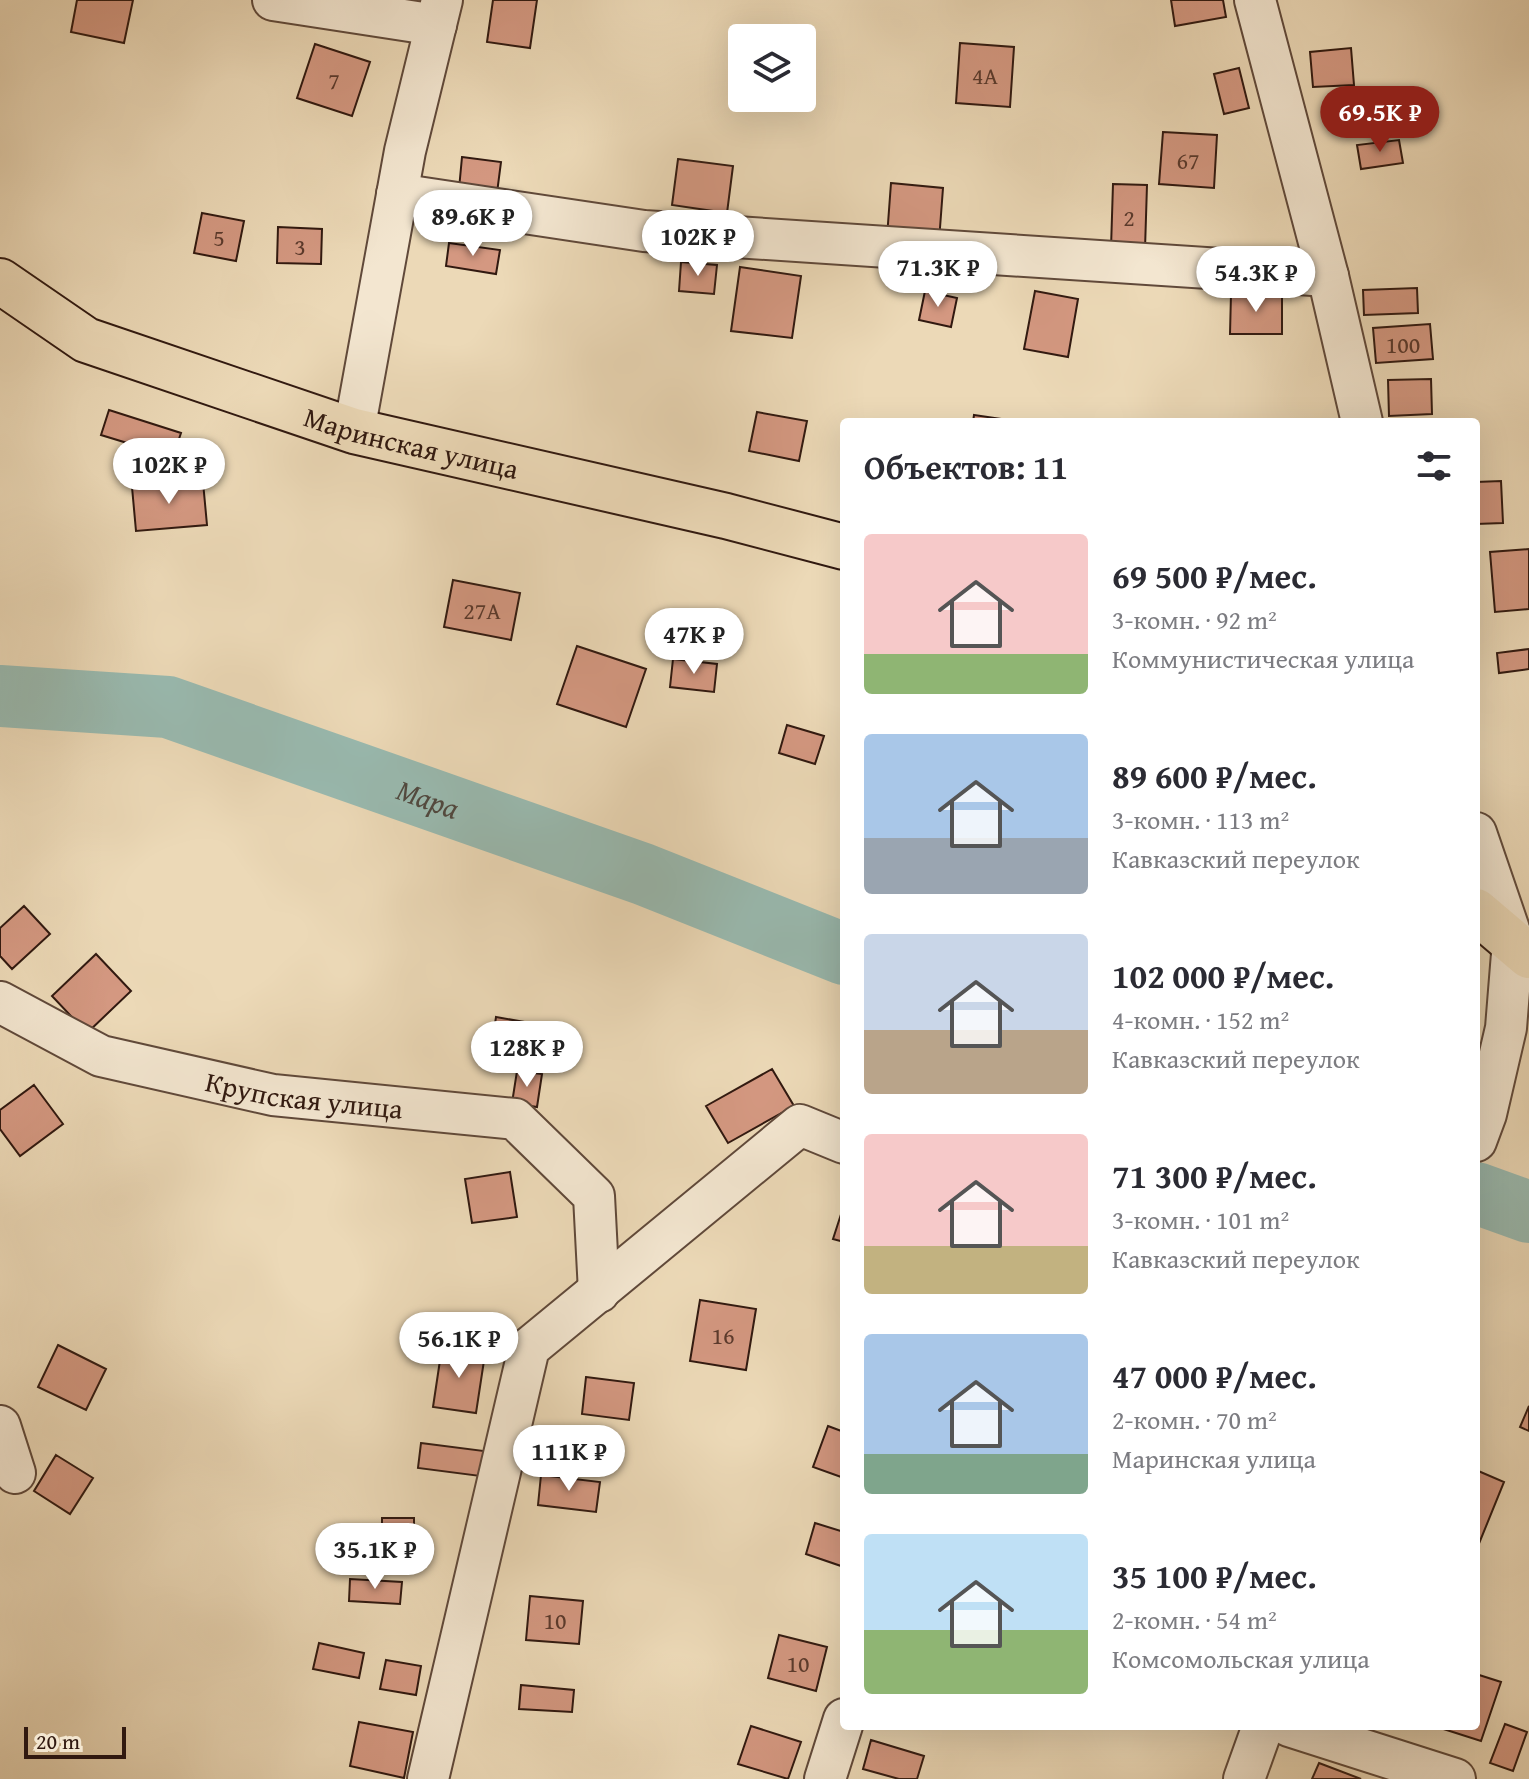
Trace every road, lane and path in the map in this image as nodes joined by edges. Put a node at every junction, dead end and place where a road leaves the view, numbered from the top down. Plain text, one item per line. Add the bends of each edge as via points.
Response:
1 (273, 0) edge
2 (1255, 0) edge
3 (439, 12) edge
4 (397, 194) junction
5 (1328, 276) junction
6 (0, 281) edge
7 (1361, 418) edge
8 (354, 431) junction
9 (840, 546) edge
10 (1480, 843) edge
11 (1480, 914) edge
12 (1521, 948) edge
13 (0, 1002) edge
14 (1481, 1128) edge
15 (840, 1141) edge
16 (599, 1292) junction
17 (0, 1426) edge
18 (15, 1473) dead end
19 (841, 1730) edge
20 (1262, 1730) edge
21 (1302, 1730) edge
22 (428, 1779) edge
23 (825, 1779) edge
24 (1244, 1779) edge
25 (1455, 1779) edge

1 - 3 street
2 - 5 street
3 - 4 street
4 - 5 street via 644,231
4 - 8 street
5 - 7 street
6 - 8 main road, Маринская улица via 86,340
8 - 9 main road, Маринская улица
10 - 12 street
11 - 12 main road
12 - 14 street
13 - 16 street, Крупская улица via 101,1056 273,1095 515,1119 594,1196
15 - 16 street via 800,1125
16 - 22 street via 529,1348
17 - 18 street
19 - 23 street
20 - 24 street
21 - 25 street

